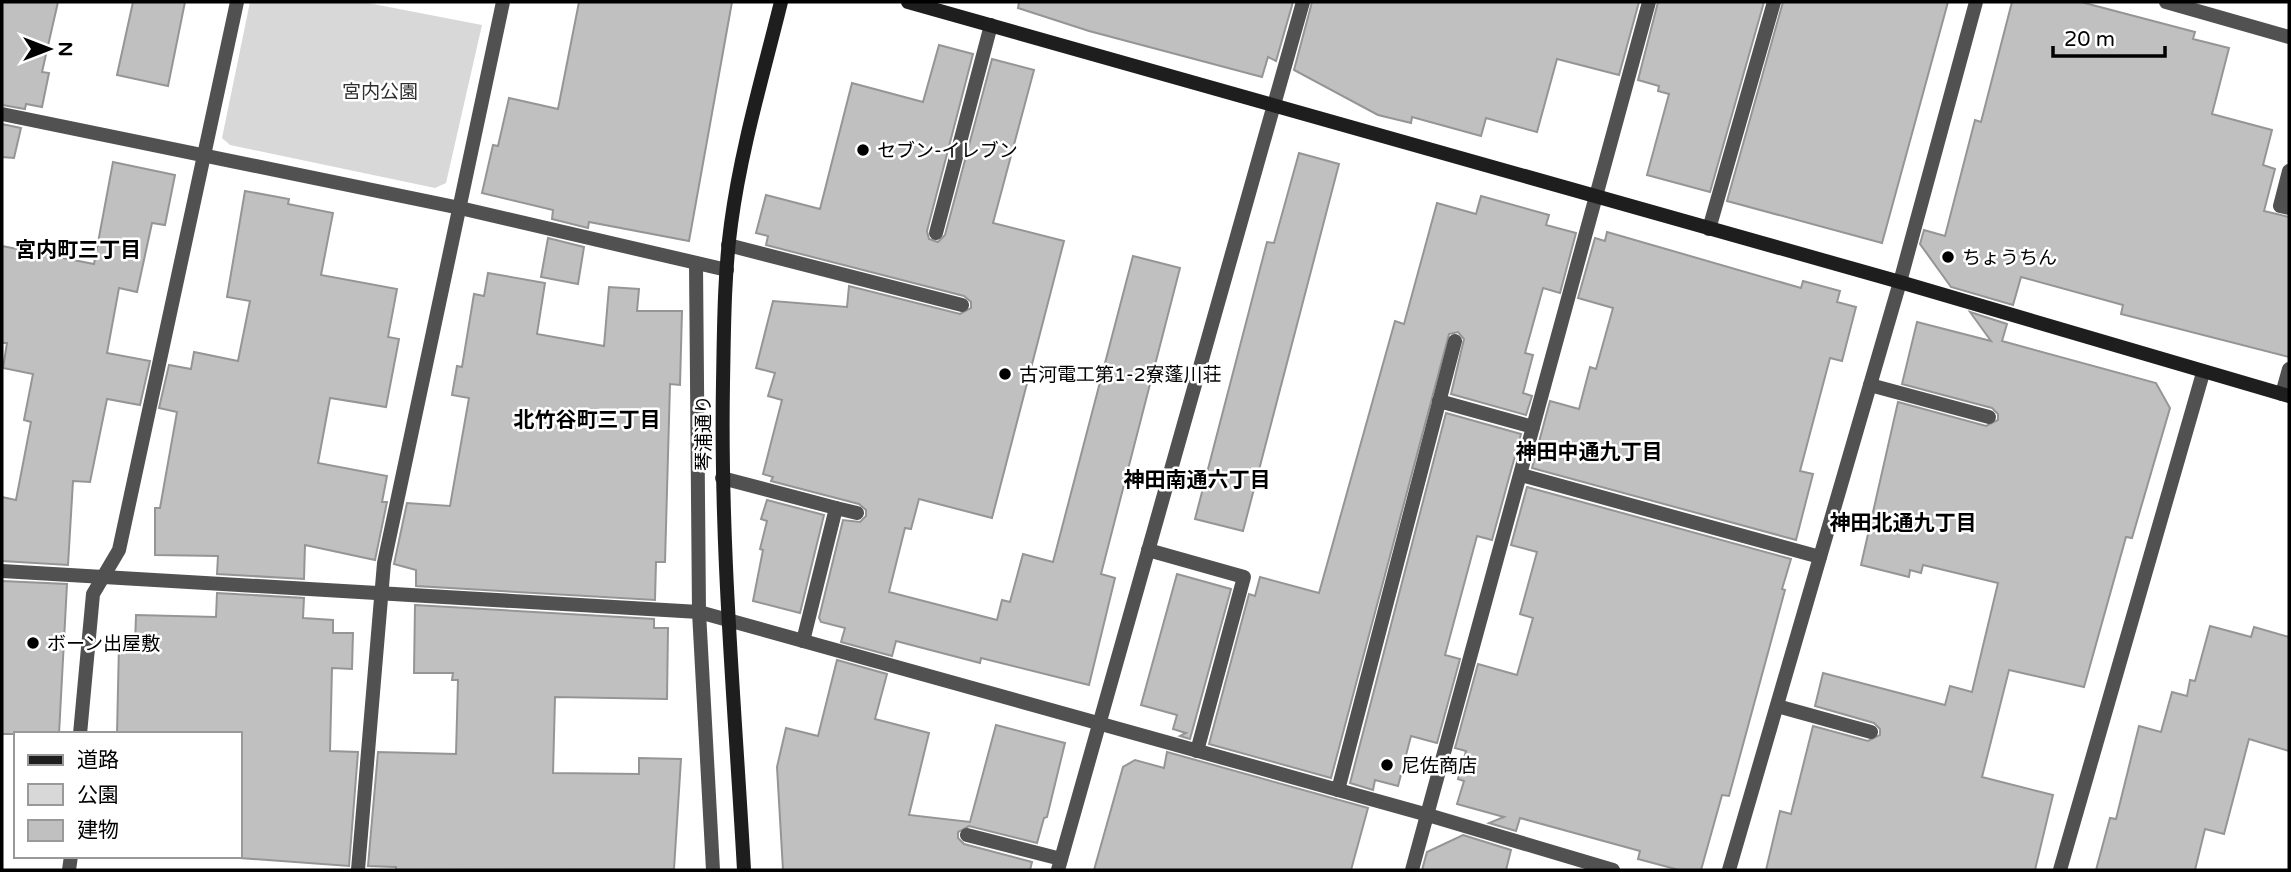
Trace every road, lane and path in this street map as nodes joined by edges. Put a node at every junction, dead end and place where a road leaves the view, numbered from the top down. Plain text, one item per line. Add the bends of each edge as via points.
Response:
1 (237, 2) edge
2 (503, 2) edge
3 (781, 2) edge
4 (908, 2) edge
5 (1303, 2) edge
6 (1649, 2) edge
7 (1774, 2) edge
8 (1976, 2) edge
9 (2166, 2) edge
10 (991, 25) junction
11 (2289, 37) edge
12 (1272, 106) junction
13 (2, 114) edge
14 (203, 155) junction
15 (2289, 171) edge
16 (1595, 197) junction
17 (460, 208) junction
18 (2289, 208) edge
19 (1709, 229) junction
20 (936, 233) dead end
21 (728, 245) junction
22 (696, 264) junction
23 (727, 271) junction
24 (1900, 282) junction
25 (962, 305) dead end
26 (1455, 341) dead end
27 (2289, 369) edge
28 (2203, 373) junction
29 (1870, 385) junction
30 (2286, 395) edge
31 (1439, 401) junction
32 (1989, 417) dead end
33 (1533, 427) junction
34 (1521, 475) junction
35 (722, 478) junction
36 (836, 508) junction
37 (857, 513) dead end
38 (1148, 550) junction
39 (1820, 557) junction
40 (2, 570) edge
41 (103, 578) junction
42 (379, 592) junction
43 (699, 612) junction
44 (727, 620) junction
45 (803, 641) junction
46 (1777, 706) junction
47 (1100, 724) junction
48 (80, 732) edge
49 (1871, 732) dead end
50 (1197, 751) junction
51 (1338, 790) junction
52 (1428, 815) junction
53 (967, 835) dead end
54 (1060, 865) edge
55 (358, 870) edge
56 (713, 870) edge
57 (744, 870) edge
58 (1412, 870) edge
59 (1613, 870) edge
60 (1729, 870) edge
61 (2060, 870) edge

1 - 14 street
2 - 17 street
3 - 21 street, 琴浦通り
4 - 10 street
5 - 12 street
6 - 16 street
7 - 19 street
8 - 24 street
9 - 11 street
10 - 12 street
10 - 20 street
12 - 16 street
12 - 38 street
13 - 14 street
14 - 17 street
14 - 41 street via 119,550
15 - 18 street via 2280,206
16 - 19 street
16 - 33 street
17 - 22 street
17 - 42 street
19 - 24 street
21 - 23 street, 琴浦通り
21 - 25 street
22 - 23 street
22 - 43 street
23 - 35 street, 琴浦通り
24 - 28 street
24 - 29 street
26 - 31 street
27 - 30 street
28 - 30 street
28 - 61 street
29 - 32 street
29 - 39 street
31 - 33 street
31 - 51 street
33 - 34 street
34 - 39 street
34 - 52 street
35 - 36 street
35 - 44 street, 琴浦通り
36 - 37 street
36 - 45 street
38 - 47 street
38 - 50 street via 1244,577
39 - 46 street
40 - 41 street
41 - 42 street
41 - 48 street via 93,594
42 - 43 street
42 - 55 street
43 - 44 street
43 - 56 street
44 - 45 street
44 - 57 street, 琴浦通り
45 - 47 street
46 - 49 street
46 - 60 street
47 - 50 street
47 - 54 street
50 - 51 street
51 - 52 street
52 - 58 street
52 - 59 street
53 - 54 street

